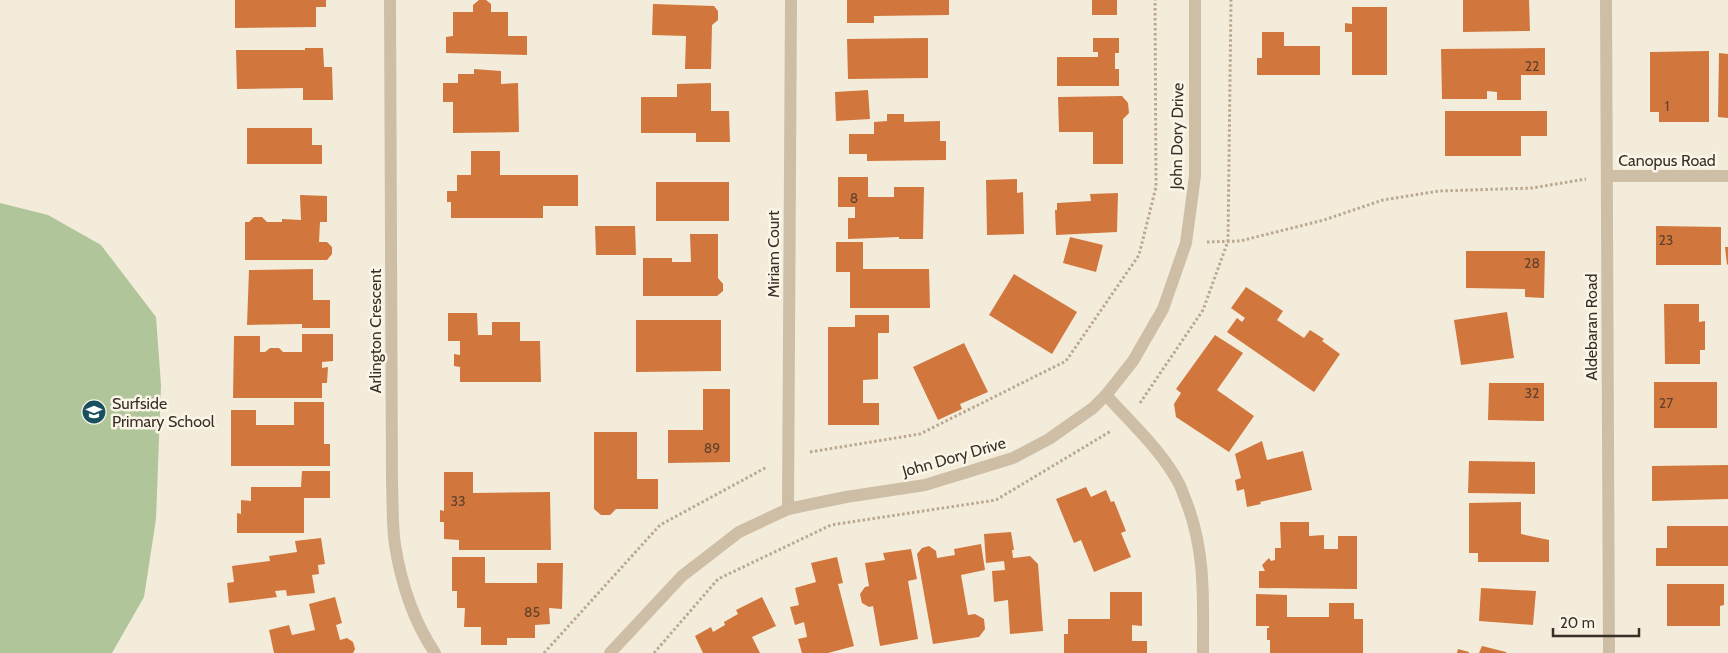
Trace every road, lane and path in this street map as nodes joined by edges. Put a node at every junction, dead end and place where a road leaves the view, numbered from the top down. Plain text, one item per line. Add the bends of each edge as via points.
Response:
1 (390, 0) edge
2 (791, 0) edge
3 (1155, 0) edge
4 (1195, 0) edge
5 (1231, 0) edge
6 (1606, 0) edge
7 (1606, 176) junction
8 (1728, 176) edge
9 (1228, 241) junction
10 (1186, 243) junction
11 (1106, 395) junction
12 (1128, 420) junction
13 (788, 456) junction
14 (788, 509) junction
15 (435, 653) edge
16 (544, 653) edge
17 (610, 653) edge
18 (654, 653) edge
19 (1203, 653) edge
20 (1608, 653) edge

1 - 15 street, Arlington Crescent via 395,545 407,593 427,642
2 - 13 street, Miriam Court
3 - 13 path via 1156,186 1139,255 1066,361 920,434
4 - 10 street, John Dory Drive via 1196,176
5 - 9 path
6 - 7 street, Aldebaran Road
7 - 8 street, Canopus Road
7 - 9 path via 1532,188 1439,191 1383,200 1324,220
7 - 20 street, Aldebaran Road
9 - 10 path
9 - 12 path via 1203,310
10 - 11 street, John Dory Drive via 1163,309 1133,361
11 - 12 street
11 - 14 street, John Dory Drive via 1049,439 1013,458 924,485
12 - 18 path via 996,500 832,525 718,579
12 - 19 street via 1178,481 1191,513 1200,547
13 - 14 street, Miriam Court
13 - 16 path via 660,525
14 - 17 street, John Dory Drive via 739,532 682,576

